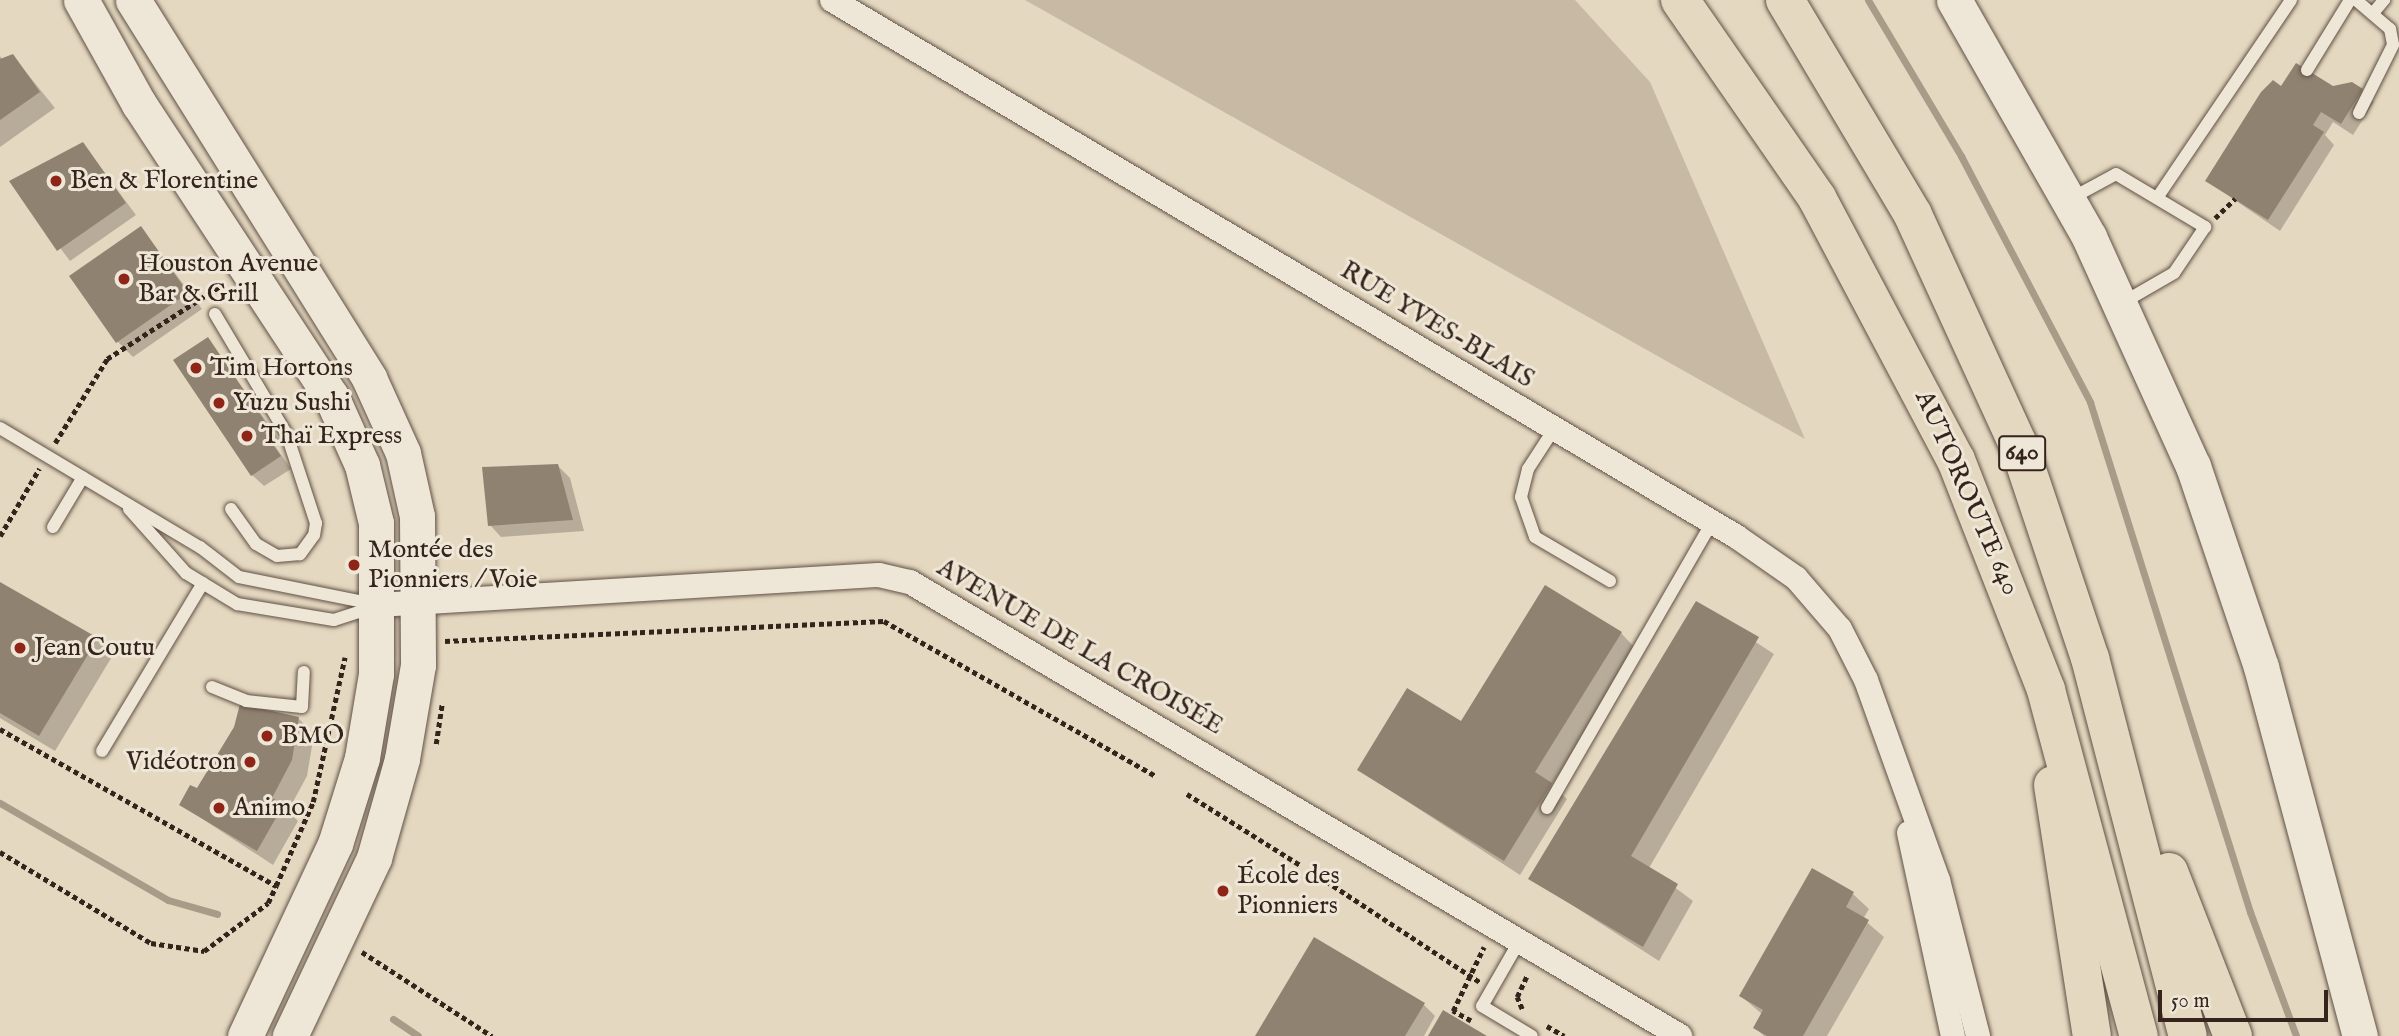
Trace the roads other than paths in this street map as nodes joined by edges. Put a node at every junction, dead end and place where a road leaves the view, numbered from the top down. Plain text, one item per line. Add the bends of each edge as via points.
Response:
1 (81, 0) edge
2 (133, 0) edge
3 (832, 0) edge
4 (1680, 0) edge
5 (1785, 0) edge
6 (1954, 0) edge
7 (2291, 0) edge
8 (2350, 0) edge
9 (2356, 0) edge
10 (2384, 0) edge
11 (2374, 12) junction
12 (2307, 69) dead end
13 (2358, 113) dead end
14 (2157, 198) junction
15 (2070, 199) junction
16 (2121, 304) junction
17 (215, 314) dead end
18 (0, 428) edge
19 (1554, 429) junction
20 (83, 477) junction
21 (122, 500) junction
22 (231, 509) dead end
23 (1712, 522) junction
24 (53, 527) dead end
25 (1610, 581) dead end
26 (203, 583) junction
27 (422, 602) junction
28 (377, 605) junction
29 (2025, 628) junction
30 (304, 672) dead end
31 (212, 687) dead end
32 (2102, 702) junction
33 (102, 751) dead end
34 (1904, 797) junction
35 (1547, 808) dead end
36 (1520, 940) junction
37 (245, 1036) edge
38 (290, 1036) edge
39 (1532, 1036) edge
40 (1680, 1036) edge
41 (1954, 1036) edge
42 (1978, 1036) edge
43 (2092, 1036) edge
44 (2139, 1036) edge
45 (2188, 1036) edge
46 (2233, 1036) edge
47 (2360, 1036) edge

1 - 28 street via 139,104 331,396 362,465 376,523
2 - 27 street via 369,379 403,453 417,516
3 - 19 street, RUE YVES-BLAIS
4 - 29 highway, AUTOROUTE 640 / 640 via 1777,134 1863,279 1942,430
5 - 32 highway, 640 via 1888,168 1982,357 2053,538
6 - 15 street
7 - 14 lane
8 - 12 lane
9 - 11 lane
10 - 11 lane
11 - 13 lane via 2390,29 2393,45
14 - 15 lane via 2116,174
14 - 16 lane via 2205,228 2174,273
15 - 16 street
16 - 47 street via 2228,561
17 - 22 lane via 287,435 316,523 314,535 300,554 277,556 256,544
18 - 20 lane
19 - 23 street, RUE YVES-BLAIS
19 - 25 lane via 1528,469 1521,497 1535,537
20 - 21 lane
20 - 24 lane
21 - 26 lane via 186,573
21 - 28 lane via 239,577
23 - 34 street, RUE YVES-BLAIS via 1796,578 1840,629 1873,696
23 - 35 lane
26 - 28 lane via 237,604 279,616 334,620
26 - 33 lane
27 - 28 street, AVENUE DE LA CROISÉE
27 - 36 street, AVENUE DE LA CROISÉE via 878,575 934,595 1192,752 1222,762
27 - 38 street via 417,679 374,858
28 - 37 street via 376,674 364,746 335,845
29 - 43 highway
29 - 44 highway, AUTOROUTE 640 / 640 via 2070,766
30 - 31 lane via 302,707 246,701
32 - 45 highway, 640
32 - 46 highway
34 - 41 street, RUE YVES-BLAIS via 1921,910
34 - 42 street, RUE YVES-BLAIS via 1938,880
36 - 39 lane via 1482,1006
36 - 40 street, AVENUE DE LA CROISÉE

